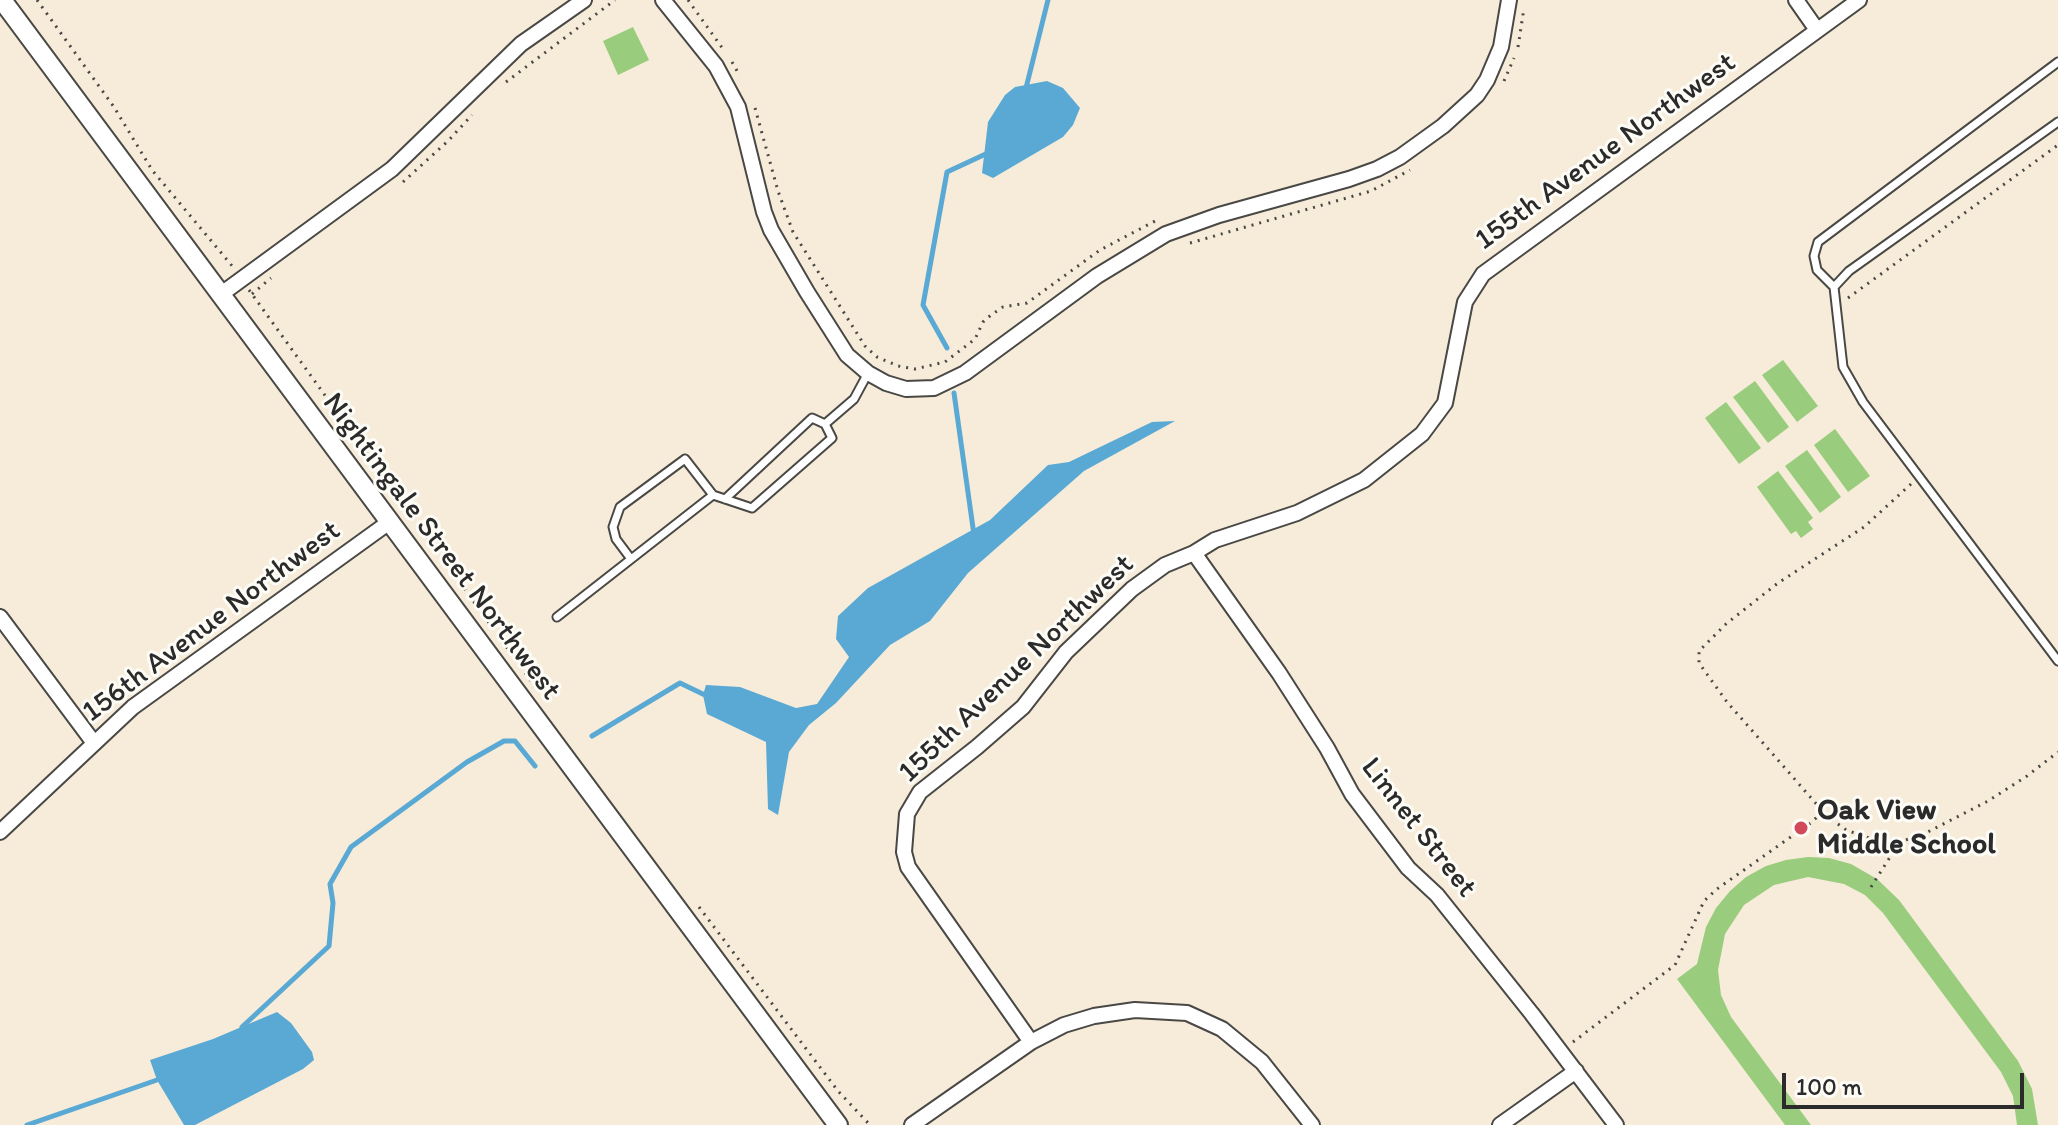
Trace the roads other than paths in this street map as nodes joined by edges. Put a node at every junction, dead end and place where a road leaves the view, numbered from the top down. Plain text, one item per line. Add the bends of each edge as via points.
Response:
1 (584, 0) edge
2 (1509, 0) edge
3 (1796, 0) edge
4 (1859, 0) edge
5 (4, 3) edge
6 (670, 3) edge
7 (1817, 30) junction
8 (2058, 62) edge
9 (2058, 122) edge
10 (1834, 287) junction
11 (220, 295) junction
12 (868, 373) junction
13 (825, 424) junction
14 (713, 495) junction
15 (725, 499) junction
16 (388, 523) junction
17 (1194, 553) junction
18 (631, 559) junction
19 (0, 617) edge
20 (557, 617) dead end
21 (2058, 661) edge
22 (94, 743) junction
23 (0, 832) edge
24 (1031, 1042) junction
25 (1576, 1071) junction
26 (838, 1125) edge
27 (912, 1125) edge
28 (1312, 1125) edge
29 (1500, 1125) edge
30 (1616, 1125) edge

1 - 11 street via 521,44 392,169
2 - 12 street via 1501,47 1477,95 1400,157 1349,179 1166,234 1097,276 965,373 934,388 906,389
3 - 7 street
4 - 7 street, 155th Avenue Northwest
5 - 11 street, Nightingale Street Northwest
6 - 12 street via 716,66 738,107 771,230 847,355
7 - 17 street, 155th Avenue Northwest via 1483,274 1465,302 1445,403 1422,434 1364,480
8 - 10 lane via 1818,242 1817,270
9 - 10 lane
10 - 21 lane via 1843,367 1863,402
11 - 16 street, Nightingale Street Northwest
12 - 13 lane via 854,399
13 - 15 lane via 812,418
13 - 15 lane via 832,438 752,508
14 - 15 lane
14 - 18 lane
14 - 18 lane via 685,459 620,507 613,527
16 - 22 street, 156th Avenue Northwest via 133,707
16 - 26 street, Nightingale Street Northwest
17 - 24 street, 155th Avenue Northwest via 1165,565 1096,621 1023,707 920,792 907,814 908,867
17 - 25 street, Linnet Street via 1279,673 1352,794
18 - 20 lane
19 - 22 street
22 - 23 street, 156th Avenue Northwest
24 - 27 street
24 - 28 street via 1094,1016 1135,1010 1187,1013 1222,1029 1262,1062
25 - 29 street
25 - 30 street, Linnet Street

